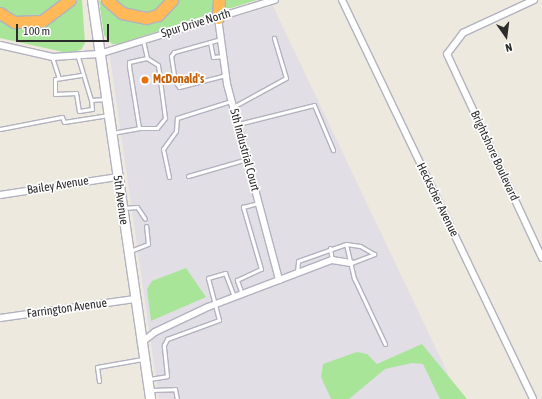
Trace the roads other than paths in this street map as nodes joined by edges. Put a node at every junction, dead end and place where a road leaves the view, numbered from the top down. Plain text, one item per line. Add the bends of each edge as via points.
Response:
1 (70, 0) edge
2 (92, 0) edge
3 (106, 0) edge
4 (172, 0) edge
5 (219, 0) edge
6 (275, 0) edge
7 (342, 0) edge
8 (534, 0) edge
9 (0, 14) edge
10 (218, 18) junction
11 (274, 38) dead end
12 (221, 39) junction
13 (143, 41) junction
14 (210, 42) junction
15 (0, 45) edge
16 (99, 54) junction
17 (223, 56) junction
18 (52, 57) junction
19 (78, 57) junction
20 (147, 58) junction
21 (81, 75) junction
22 (226, 75) junction
23 (59, 78) junction
24 (106, 99) junction
25 (91, 100) junction
26 (232, 104) junction
27 (108, 114) junction
28 (238, 124) junction
29 (0, 128) edge
30 (139, 128) junction
31 (111, 133) junction
32 (333, 150) dead end
33 (247, 159) junction
34 (188, 176) dead end
35 (117, 177) junction
36 (169, 177) dead end
37 (0, 195) edge
38 (258, 203) junction
39 (122, 208) junction
40 (145, 219) dead end
41 (146, 226) dead end
42 (346, 244) junction
43 (330, 248) junction
44 (128, 252) junction
45 (542, 258) edge
46 (332, 260) junction
47 (351, 263) junction
48 (297, 273) junction
49 (279, 280) junction
50 (242, 294) junction
51 (234, 297) junction
52 (135, 299) junction
53 (218, 303) junction
54 (0, 318) edge
55 (141, 343) junction
56 (385, 344) dead end
57 (144, 359) junction
58 (147, 379) junction
59 (99, 381) dead end
60 (150, 394) edge
61 (177, 399) edge
62 (533, 399) edge

1 - 9 highway via 42,22 14,22
2 - 16 main road, 5th Avenue
3 - 4 highway via 122,13 146,18 158,15
5 - 10 highway
6 - 10 street, Spur Drive North
7 - 62 street, Heckscher Avenue
8 - 45 street, Brightshore Boulevard via 463,32 447,54
10 - 12 street, 5th Industrial Court
10 - 13 street, Spur Drive North
11 - 26 lane via 286,78
12 - 14 lane
12 - 17 street, 5th Industrial Court
13 - 16 street, Spur Drive North
13 - 20 lane
14 - 17 lane via 213,56
14 - 22 lane via 172,54 176,85 184,88
15 - 18 street, Spur Drive North
16 - 19 street, Spur Drive North
16 - 24 main road, 5th Avenue
17 - 22 street, 5th Industrial Court
18 - 19 street, Spur Drive North
18 - 23 lane
19 - 21 lane
20 - 30 lane via 129,62
20 - 30 lane via 158,65 164,118 157,128
21 - 23 lane
21 - 25 lane via 87,79
22 - 26 street, 5th Industrial Court
23 - 25 lane via 54,83 55,94 76,94 80,111 92,109
24 - 25 lane
24 - 27 main road, 5th Avenue
26 - 28 street, 5th Industrial Court
26 - 36 lane via 177,118 176,132 163,149
27 - 29 lane via 64,122 62,117
27 - 31 main road, 5th Avenue
28 - 32 lane via 314,105
28 - 33 street, 5th Industrial Court
30 - 31 lane
31 - 35 main road, 5th Avenue
33 - 34 lane
33 - 38 street, 5th Industrial Court
35 - 37 street, Bailey Avenue
35 - 39 main road, 5th Avenue
38 - 49 street, 5th Industrial Court
38 - 50 lane via 242,207 261,269 237,280
39 - 40 lane via 137,207
39 - 44 main road, 5th Avenue
41 - 44 lane via 148,244
42 - 43 lane
42 - 47 lane
42 - 47 lane via 360,246 374,254
43 - 46 lane
43 - 48 lane via 298,261
44 - 52 main road, 5th Avenue
46 - 47 street
46 - 48 street
47 - 56 lane via 354,278
48 - 49 street
49 - 50 street
50 - 51 street
51 - 53 street
51 - 53 lane via 225,273 208,278
52 - 54 street, Farrington Avenue
52 - 55 main road, 5th Avenue
53 - 55 street via 155,332
53 - 58 lane via 220,315 215,324 167,339 164,345 167,376
55 - 57 main road, 5th Avenue
57 - 58 main road, 5th Avenue
57 - 59 lane via 97,367
58 - 60 main road, 5th Avenue
60 - 61 lane via 175,388

